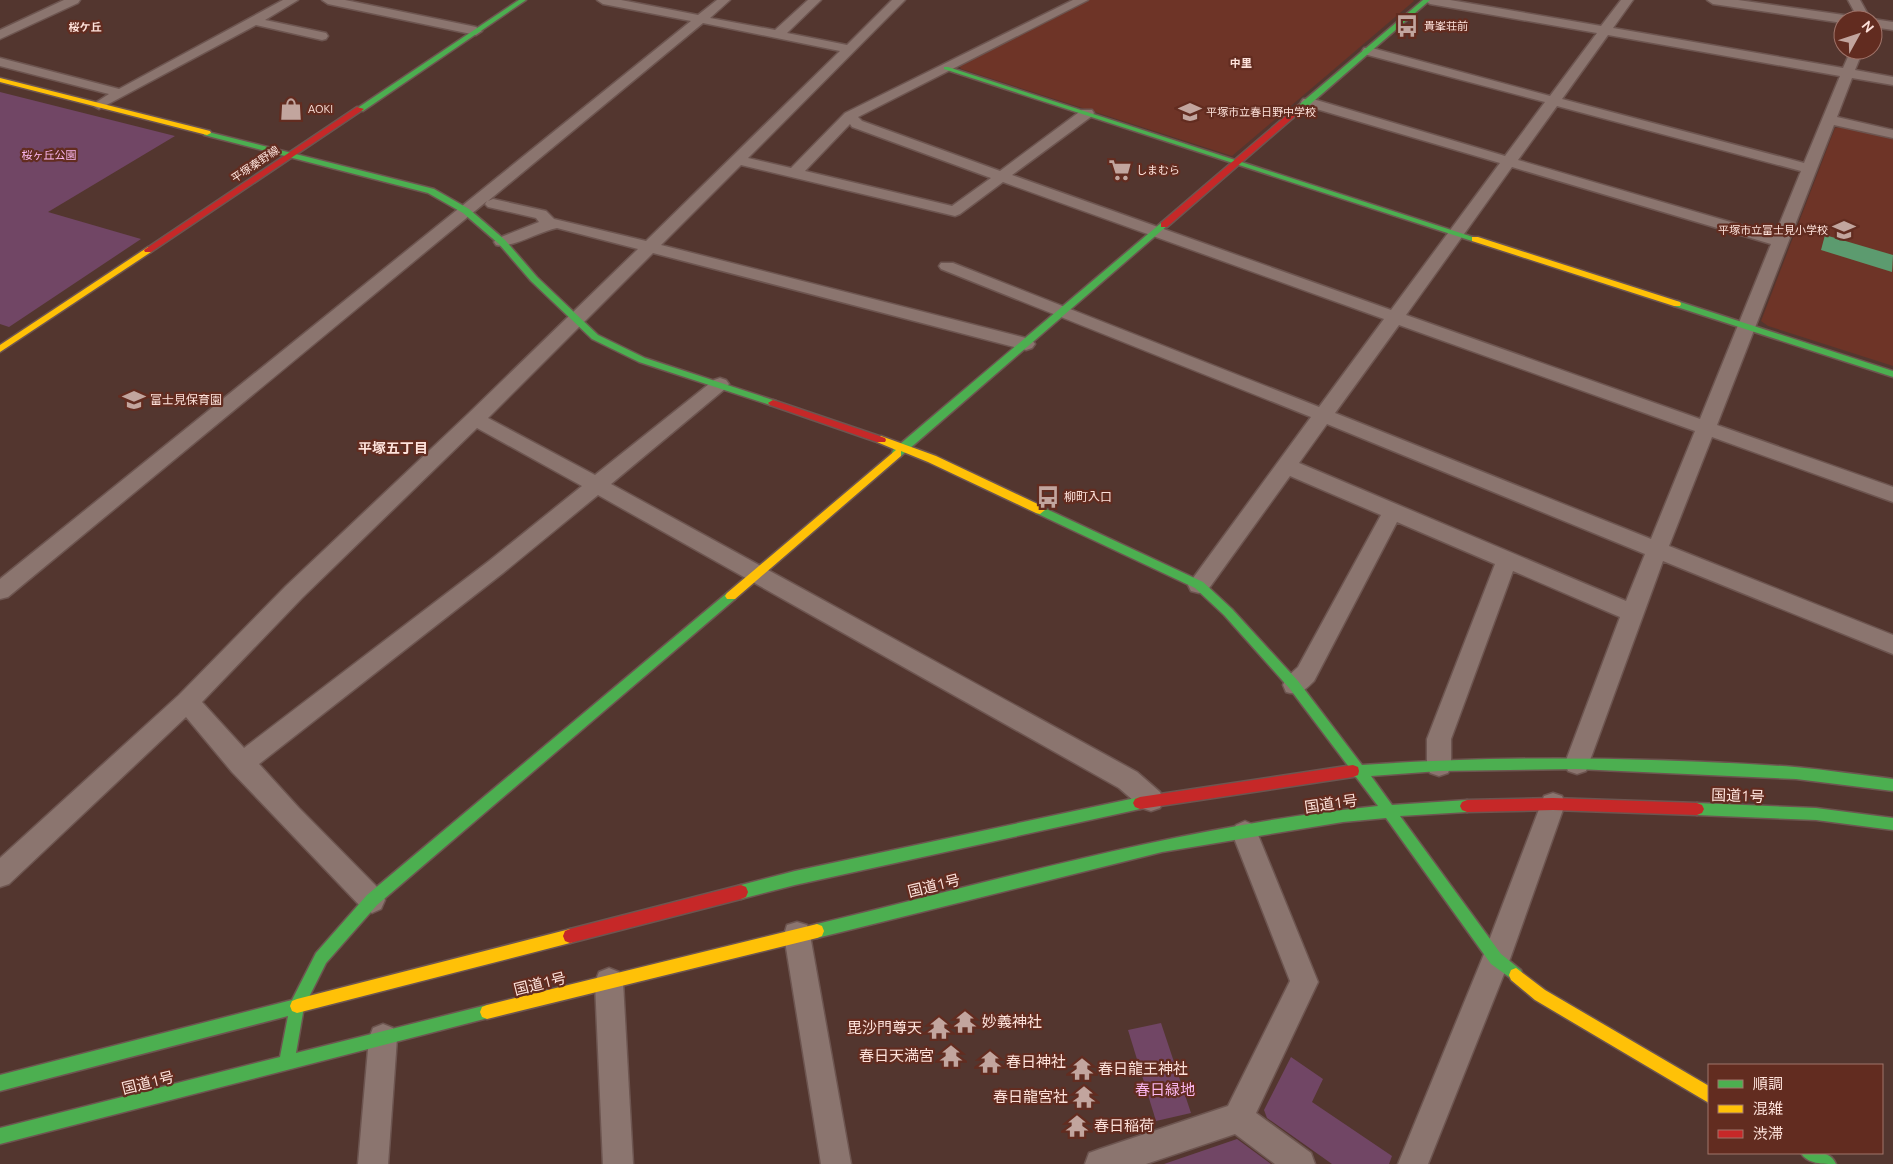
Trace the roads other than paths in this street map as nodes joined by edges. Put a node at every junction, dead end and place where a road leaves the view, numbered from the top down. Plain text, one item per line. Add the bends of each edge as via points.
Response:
1 (74, 0) edge
2 (292, 0) edge
3 (328, 0) edge
4 (524, 0) edge
5 (603, 0) edge
6 (724, 0) edge
7 (815, 0) edge
8 (899, 0) edge
9 (1082, 0) edge
10 (1429, 0) edge
11 (1627, 0) edge
12 (1713, 0) edge
13 (1833, 17) edge
14 (700, 20) junction
15 (255, 21) junction
16 (476, 31) junction
17 (1604, 31) junction
18 (0, 35) edge
19 (777, 35) junction
20 (322, 36) dead end
21 (850, 49) junction
22 (1368, 51) junction
23 (1853, 60) edge
24 (0, 62) edge
25 (946, 68) junction
26 (1848, 73) junction
27 (0, 80) edge
28 (1893, 81) edge
29 (121, 93) junction
30 (1553, 100) junction
31 (1308, 102) junction
32 (99, 106) junction
33 (1087, 113) junction
34 (850, 116) junction
35 (1830, 120) junction
36 (1893, 134) edge
37 (292, 154) junction
38 (738, 160) junction
39 (1508, 162) junction
40 (1237, 163) junction
41 (1809, 169) junction
42 (795, 173) junction
43 (1003, 177) junction
44 (493, 204) dead end
45 (466, 210) junction
46 (549, 223) junction
47 (1157, 232) junction
48 (1456, 233) junction
49 (502, 242) junction
50 (1781, 242) junction
51 (651, 246) junction
52 (947, 266) dead end
53 (1064, 312) junction
54 (1395, 317) junction
55 (576, 320) junction
56 (1746, 326) junction
57 (1026, 344) junction
58 (0, 349) edge
59 (1893, 374) edge
60 (720, 384) junction
61 (1323, 414) junction
62 (475, 420) junction
63 (1706, 428) junction
64 (903, 448) junction
65 (1286, 466) junction
66 (597, 485) junction
67 (1893, 495) edge
68 (1393, 511) junction
69 (1657, 549) junction
70 (1507, 560) junction
71 (755, 574) junction
72 (1199, 585) junction
73 (0, 591) edge
74 (1632, 613) junction
75 (1893, 645) edge
76 (1294, 685) junction
77 (187, 702) junction
78 (1577, 763) junction
79 (241, 764) junction
80 (1439, 765) junction
81 (1359, 770) junction
82 (1893, 785) edge
83 (1151, 800) junction
84 (1553, 804) junction
85 (1388, 811) junction
86 (1893, 824) edge
87 (1245, 833) junction
88 (0, 875) edge
89 (372, 900) junction
90 (797, 935) junction
91 (1496, 960) junction
92 (609, 982) junction
93 (298, 1006) junction
94 (383, 1038) junction
95 (287, 1062) junction
96 (0, 1083) edge
97 (1708, 1094) edge
98 (1238, 1118) junction
99 (0, 1136) edge
100 (1811, 1154) edge
101 (373, 1164) edge
102 (618, 1164) edge
103 (836, 1164) edge
104 (1100, 1164) edge
105 (1300, 1164) edge
106 (1413, 1164) edge
107 (1828, 1164) edge

1 - 18 street
2 - 15 street
3 - 16 street
4 - 16 main road, 平塚秦野線
5 - 14 street
6 - 14 street
7 - 19 street
8 - 21 street
9 - 25 street
10 - 17 street
10 - 22 main road
11 - 17 street
12 - 13 street
14 - 19 street
14 - 45 street
15 - 20 street
15 - 29 street
16 - 37 main road, 平塚秦野線
17 - 26 street
17 - 30 street
19 - 21 street
21 - 38 street
22 - 30 street
22 - 31 main road
23 - 26 street
24 - 29 street
25 - 33 main road
25 - 34 street
26 - 28 street
26 - 35 street
27 - 32 main road
29 - 32 street
30 - 39 street
30 - 41 street
31 - 39 street
31 - 40 main road
32 - 37 main road
33 - 40 main road
33 - 43 street
34 - 42 street
34 - 43 street via 857,124
35 - 36 street
35 - 41 street
37 - 45 main road via 432,191
37 - 58 main road, 平塚秦野線
38 - 42 street
38 - 51 street
39 - 48 street
39 - 50 street
40 - 47 main road
40 - 48 main road
41 - 50 street
42 - 43 street via 955,212
43 - 47 street
44 - 46 street via 541,214
45 - 49 main road
45 - 73 street
46 - 49 street
46 - 51 street
47 - 53 main road
47 - 54 street
48 - 54 street
48 - 56 main road
49 - 55 main road
50 - 56 street
51 - 55 street
51 - 57 street
52 - 53 street
53 - 57 main road
53 - 61 street
54 - 61 street
54 - 63 street
55 - 60 main road via 595,336 642,360
55 - 62 street
56 - 59 main road
56 - 63 street
57 - 64 main road
60 - 64 main road
60 - 66 street
61 - 65 street
61 - 69 street
62 - 66 street
62 - 77 street via 294,592
63 - 67 street
63 - 69 street
64 - 71 main road
64 - 72 main road
65 - 68 street
65 - 72 street
66 - 71 street
66 - 79 street
68 - 70 street
68 - 76 street via 1306,674
69 - 74 street
69 - 75 street
70 - 74 street
70 - 80 street via 1439,739
71 - 83 street via 1128,780
71 - 89 main road
72 - 76 main road
74 - 78 street
76 - 81 main road
77 - 79 street
77 - 88 street
78 - 80 main road, 国道1号
78 - 82 main road, 国道1号 via 1796,773
79 - 89 street
80 - 81 main road, 国道1号
81 - 83 main road, 国道1号
81 - 85 main road
83 - 93 main road, 国道1号 via 795,878
84 - 85 main road, 国道1号
84 - 86 main road, 国道1号 via 1816,814
84 - 91 street
85 - 87 main road, 国道1号
85 - 91 main road
87 - 90 main road, 国道1号 via 1162,846
87 - 98 street via 1304,982
89 - 93 main road via 321,958
90 - 92 main road, 国道1号
90 - 103 street
91 - 97 main road via 1540,995
91 - 106 street
92 - 94 main road, 国道1号
92 - 102 street
93 - 95 main road
93 - 96 main road, 国道1号
94 - 95 main road, 国道1号
94 - 101 street
95 - 99 main road, 国道1号
98 - 104 street
98 - 105 street
100 - 107 main road

